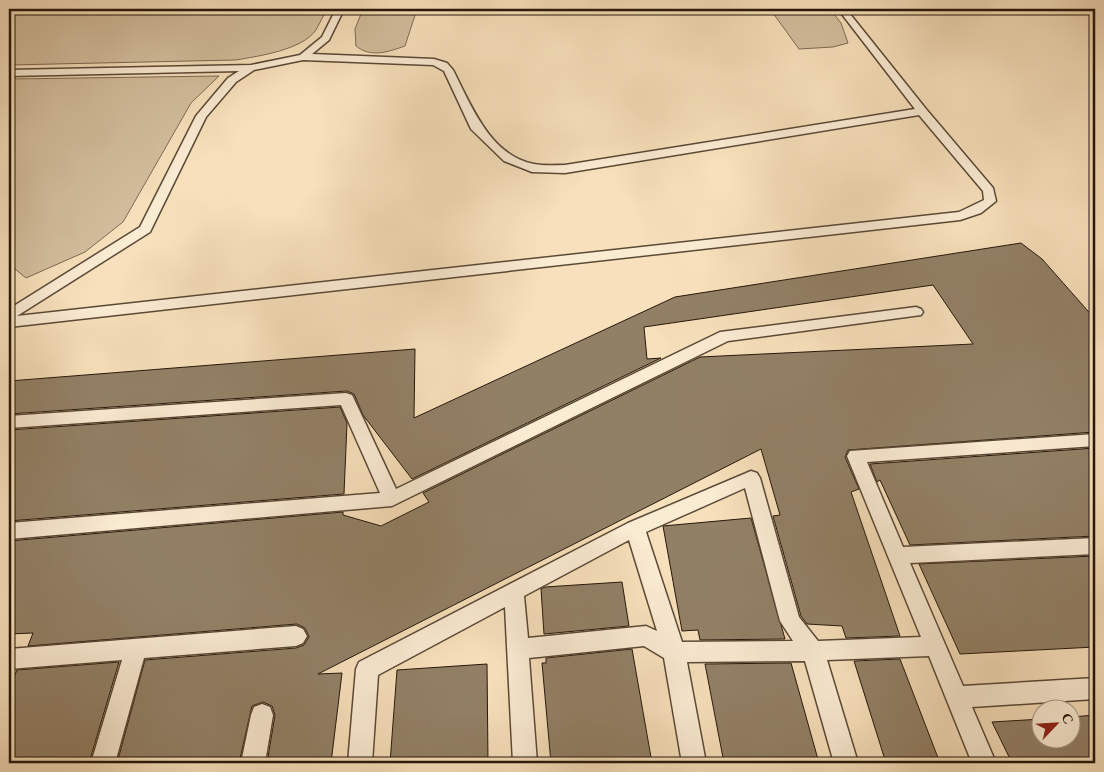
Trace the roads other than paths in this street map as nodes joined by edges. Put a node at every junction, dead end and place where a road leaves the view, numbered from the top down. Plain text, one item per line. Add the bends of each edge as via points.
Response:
1 (340, 9) edge
2 (842, 9) edge
3 (303, 57) junction
4 (251, 68) junction
5 (9, 73) edge
6 (922, 110) junction
7 (916, 312) dead end
8 (9, 315) edge
9 (9, 322) edge
10 (9, 422) edge
11 (1095, 440) edge
12 (392, 499) junction
13 (635, 528) junction
14 (9, 531) edge
15 (1095, 546) edge
16 (898, 555) junction
17 (514, 592) junction
18 (296, 636) dead end
19 (935, 646) junction
20 (136, 648) junction
21 (518, 649) junction
22 (674, 652) junction
23 (813, 652) junction
24 (9, 659) edge
25 (1095, 688) edge
26 (957, 697) junction
27 (262, 715) dead end
28 (103, 763) edge
29 (253, 763) edge
30 (360, 763) edge
31 (525, 763) edge
32 (694, 763) edge
33 (846, 763) edge
34 (984, 763) edge

1 - 3 lane via 326,38
2 - 6 lane
3 - 4 lane
3 - 6 lane via 443,65 476,129 508,159 532,168 550,170
4 - 5 lane
4 - 8 lane via 232,80 201,116 145,229
6 - 9 lane via 988,191 990,201 975,212
7 - 12 lane via 725,336
10 - 12 lane via 346,399
11 - 16 lane via 856,456
12 - 14 lane
13 - 17 lane
13 - 22 lane
13 - 23 lane via 751,478 790,622
15 - 16 lane
16 - 19 lane
17 - 21 lane
17 - 30 lane via 367,669
18 - 20 lane
19 - 23 lane
19 - 26 lane
20 - 24 lane
20 - 28 lane
21 - 22 lane via 646,636
21 - 31 lane
22 - 23 lane
22 - 32 lane
23 - 33 lane
25 - 26 lane
26 - 34 lane
27 - 29 lane

